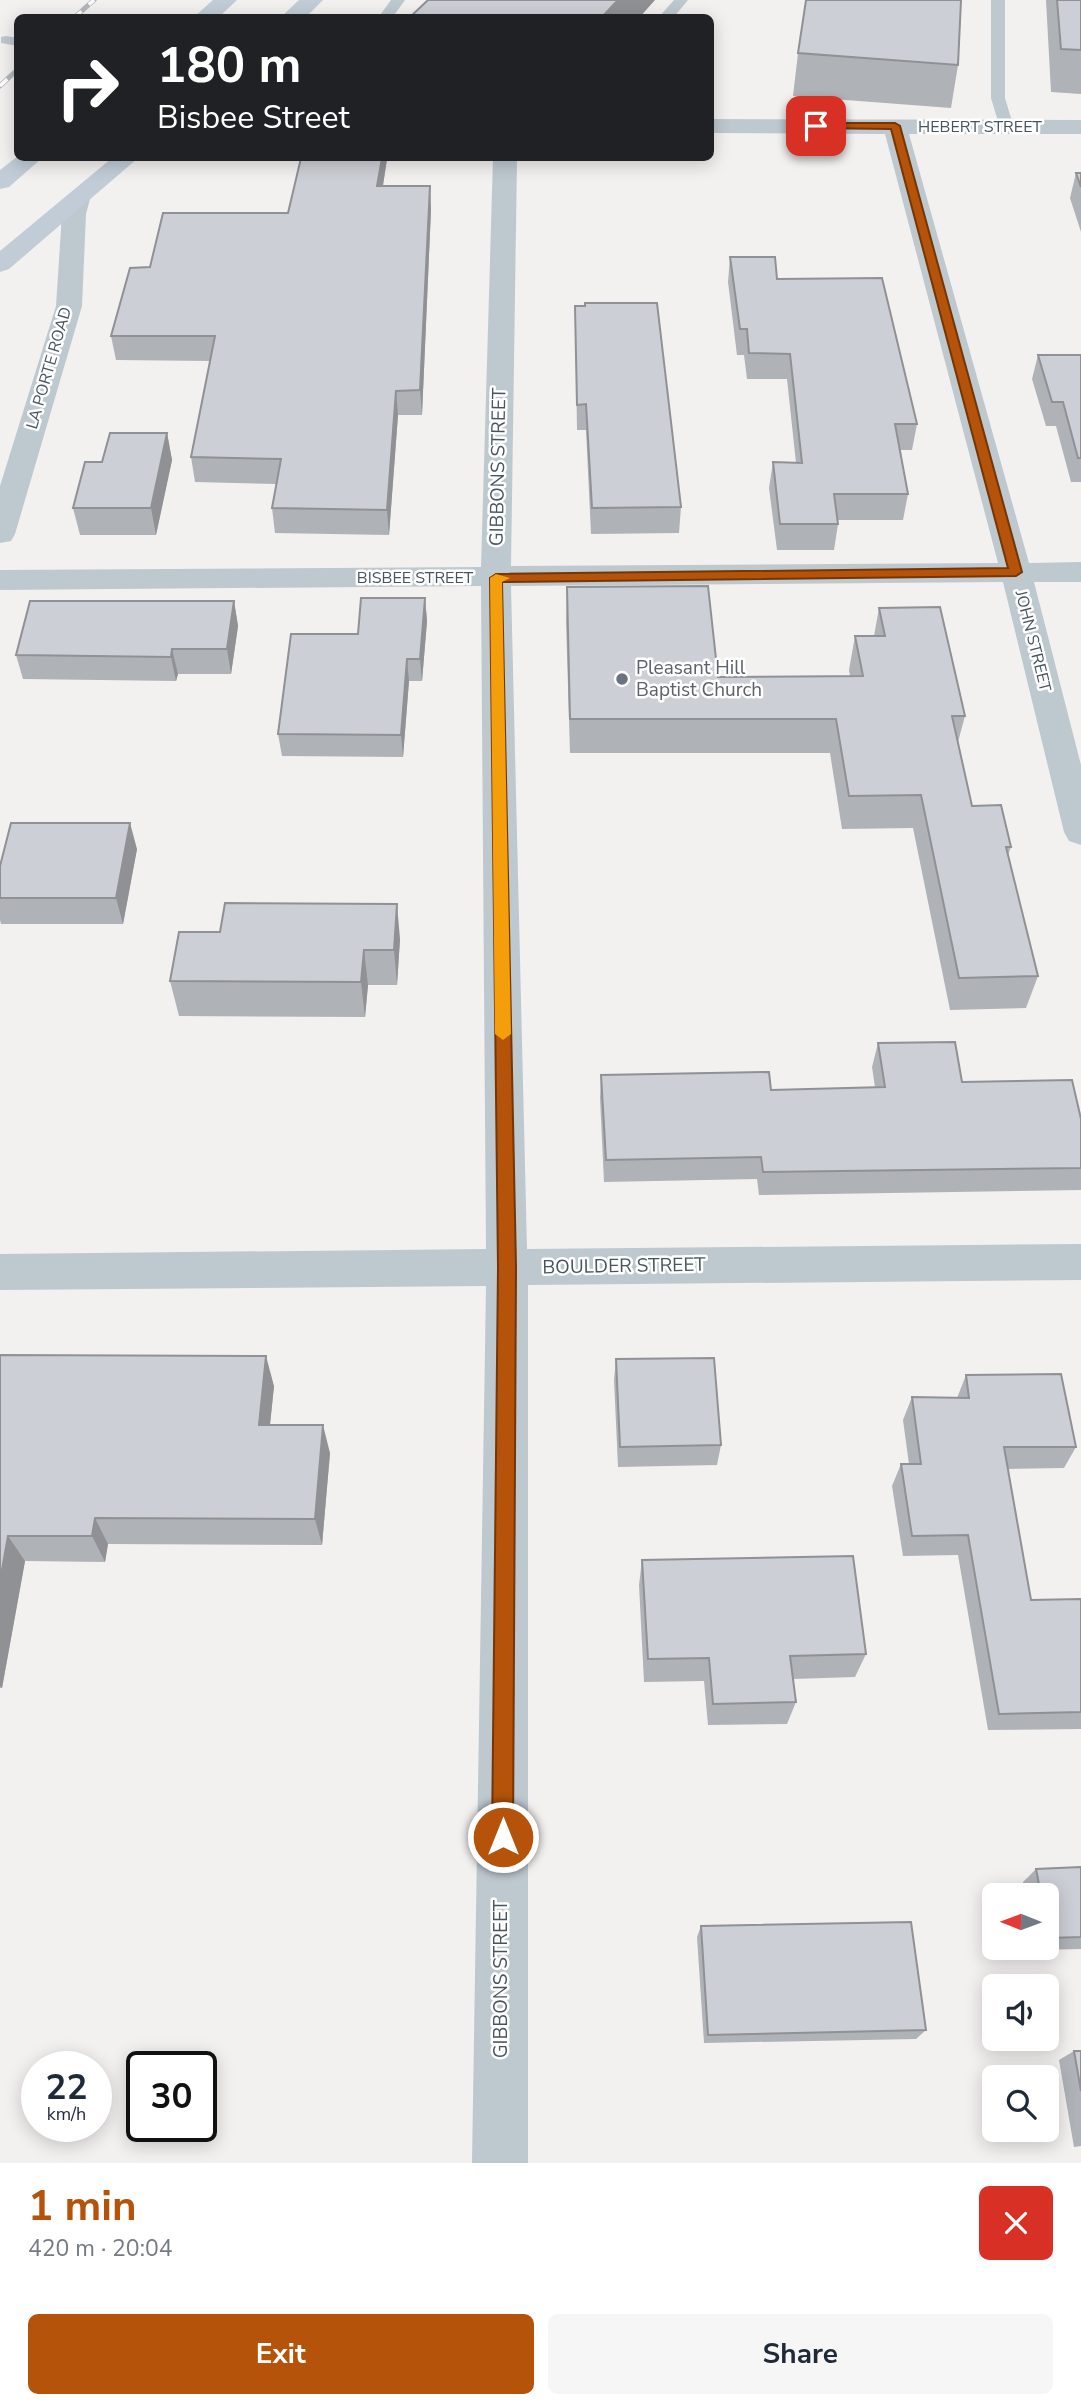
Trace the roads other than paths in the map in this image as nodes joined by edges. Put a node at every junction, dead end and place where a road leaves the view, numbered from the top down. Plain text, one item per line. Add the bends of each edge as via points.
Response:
1 (226, 0) edge
2 (312, 0) edge
3 (681, 0) edge
4 (998, 0) edge
5 (209, 14) edge
6 (296, 14) edge
7 (668, 14) edge
8 (714, 126) edge
9 (895, 126) junction
10 (1081, 127) edge
11 (1007, 128) junction
12 (26, 161) edge
13 (122, 161) edge
14 (505, 161) edge
15 (0, 182) edge
16 (78, 199) junction
17 (0, 264) edge
18 (0, 534) edge
19 (1016, 572) junction
20 (1081, 572) edge
21 (496, 578) junction
22 (0, 580) edge
23 (1081, 832) edge
24 (1081, 1262) edge
25 (507, 1267) junction
26 (0, 1272) edge
27 (500, 2163) edge

1 - 5 main road
2 - 6 main road
3 - 7 lane
4 - 11 lane via 998,98
8 - 9 street, HEBERT STREET
9 - 11 street, HEBERT STREET
9 - 19 street, JOHN STREET
10 - 11 street, HEBERT STREET
12 - 15 main road
13 - 16 main road
14 - 21 street, GIBBONS STREET
16 - 17 main road
16 - 18 street, LA PORTE ROAD via 69,306
19 - 20 street, BISBEE STREET
19 - 21 street, BISBEE STREET
19 - 23 street, JOHN STREET
21 - 22 street, BISBEE STREET
21 - 25 street, GIBBONS STREET
24 - 25 street, BOULDER STREET
25 - 26 street, BOULDER STREET
25 - 27 street, GIBBONS STREET

